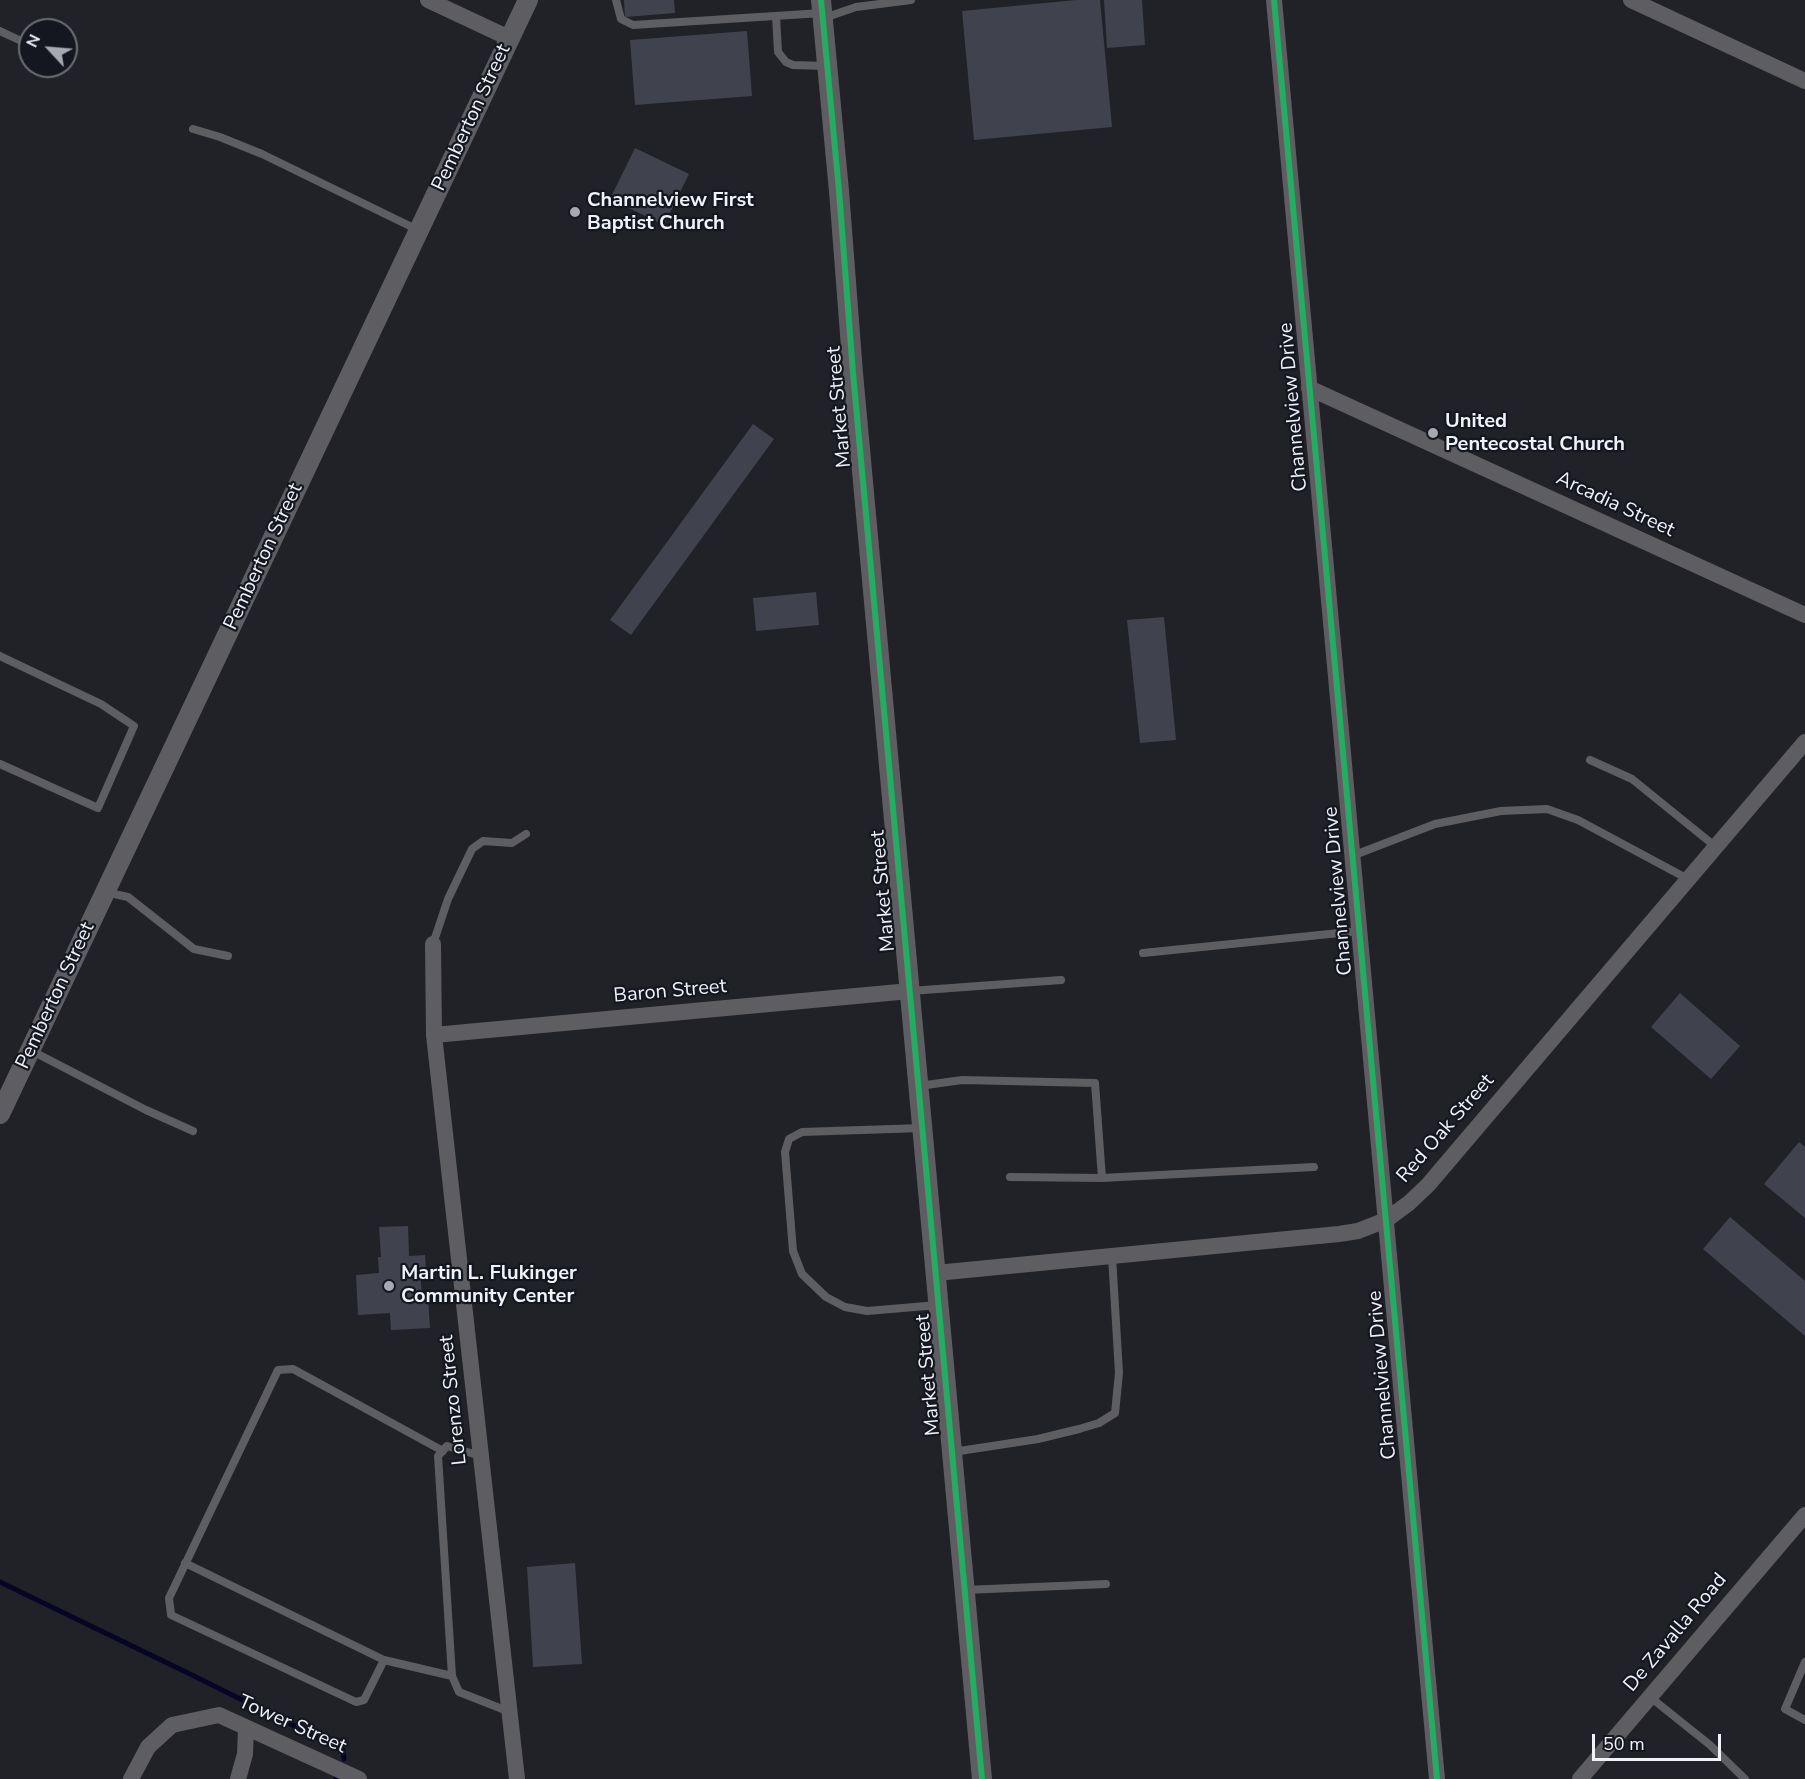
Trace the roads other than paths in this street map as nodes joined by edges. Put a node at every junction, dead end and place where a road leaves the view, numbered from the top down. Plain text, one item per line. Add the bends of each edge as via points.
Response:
1 (428, 0) edge
2 (528, 0) edge
3 (616, 0) edge
4 (911, 0) edge
5 (1274, 0) edge
6 (1631, 0) edge
7 (822, 7) edge
8 (776, 16) junction
9 (0, 31) edge
10 (509, 38) junction
11 (18, 39) edge
12 (827, 66) junction
13 (1805, 81) edge
14 (193, 129) dead end
15 (418, 231) junction
16 (1309, 388) junction
17 (1805, 615) edge
18 (0, 656) edge
19 (1805, 742) edge
20 (1590, 760) dead end
21 (0, 764) edge
22 (526, 834) dead end
23 (1716, 846) junction
24 (1352, 856) junction
25 (1688, 879) junction
26 (105, 892) junction
27 (1359, 931) junction
28 (433, 944) joint
29 (1143, 953) dead end
30 (228, 956) dead end
31 (1061, 980) dead end
32 (910, 991) junction
33 (434, 1035) junction
34 (30, 1050) junction
35 (919, 1086) junction
36 (0, 1114) edge
37 (922, 1128) junction
38 (193, 1131) dead end
39 (1314, 1167) dead end
40 (1010, 1177) dead end
41 (1102, 1178) junction
42 (1386, 1220) junction
43 (1112, 1256) junction
44 (936, 1274) junction
45 (939, 1305) junction
46 (442, 1451) junction
47 (952, 1452) junction
48 (481, 1456) junction
49 (1805, 1515) edge
50 (185, 1563) junction
51 (1106, 1584) dead end
52 (965, 1590) junction
53 (384, 1660) junction
54 (1805, 1662) edge
55 (452, 1676) junction
56 (1650, 1697) junction
57 (510, 1713) junction
58 (1805, 1720) edge
59 (246, 1728) junction
60 (131, 1779) edge
61 (238, 1779) edge
62 (359, 1779) edge
63 (517, 1779) edge
64 (982, 1779) edge
65 (1437, 1779) edge
66 (1580, 1779) edge
67 (1745, 1779) edge

1 - 10 street
2 - 10 street, Pemberton Street
3 - 8 lane via 621,19 633,26
4 - 7 lane
5 - 16 street, Channelview Drive
6 - 13 street
7 - 8 lane
7 - 12 street, Market Street
8 - 12 lane via 778,52 786,62
9 - 11 lane
10 - 15 street, Pemberton Street
12 - 32 street, Market Street
14 - 15 lane via 262,154
15 - 26 street, Pemberton Street
16 - 17 street, Arcadia Street
16 - 24 street, Channelview Drive
18 - 21 lane via 101,704 134,726 98,808
19 - 23 street, Red Oak Street
20 - 23 lane via 1632,780
22 - 28 lane via 512,843 483,841 472,849 448,899
23 - 25 street, Red Oak Street
24 - 25 lane via 1435,824 1501,811 1547,809 1578,820
24 - 27 street, Channelview Drive
25 - 42 street, Red Oak Street via 1428,1185
26 - 30 lane via 128,897 194,949
26 - 34 street, Pemberton Street
27 - 29 lane
27 - 42 street, Channelview Drive
28 - 33 street, Lorenzo Street
31 - 32 lane
32 - 33 street, Baron Street
32 - 35 street, Market Street
33 - 48 street, Lorenzo Street
34 - 36 street, Pemberton Street
34 - 38 lane
35 - 37 street, Market Street
35 - 41 lane via 962,1080 1095,1083
37 - 44 street, Market Street
37 - 45 lane via 802,1132 789,1139 785,1152 793,1251 802,1274 826,1297 845,1306 867,1311
39 - 41 lane
40 - 41 lane
42 - 43 street, Red Oak Street via 1339,1234
42 - 65 street, Channelview Drive
43 - 44 street, Red Oak Street
43 - 47 lane via 1119,1373 1115,1413 1099,1423 1038,1439
44 - 45 street, Market Street
45 - 47 street, Market Street
46 - 48 lane via 447,1446
46 - 50 lane via 293,1369 278,1370
46 - 55 lane via 438,1456
47 - 52 street, Market Street
48 - 57 street, Lorenzo Street
49 - 56 street, De Zavalla Road
50 - 53 lane
50 - 53 lane via 169,1598 171,1615 356,1702 364,1700
51 - 52 lane
52 - 64 street, Market Street
53 - 55 lane
54 - 58 lane via 1785,1709
55 - 57 lane via 459,1692
56 - 66 street, De Zavalla Road
56 - 67 lane
57 - 63 street, Lorenzo Street
59 - 60 street, Tower Street via 219,1715 172,1725 148,1747
59 - 61 street via 245,1754
59 - 62 street, Tower Street

